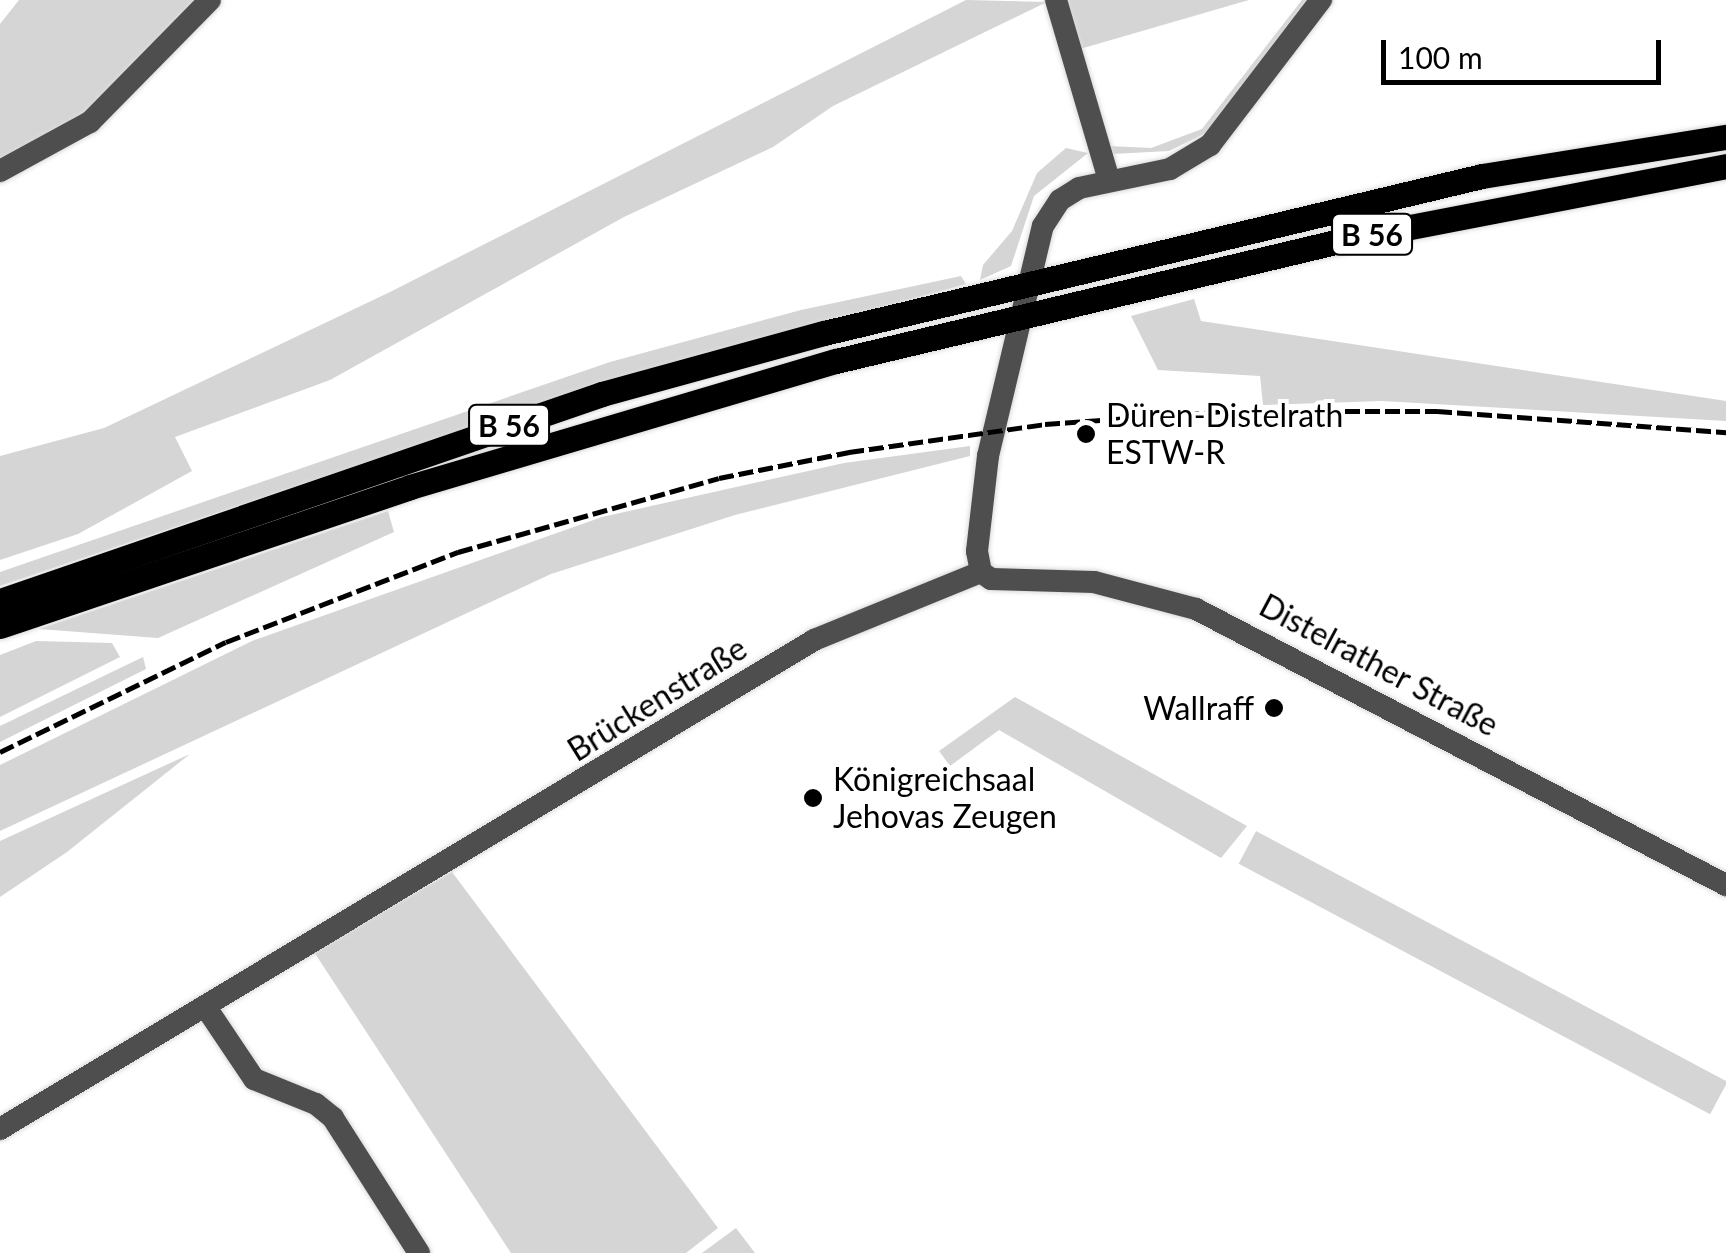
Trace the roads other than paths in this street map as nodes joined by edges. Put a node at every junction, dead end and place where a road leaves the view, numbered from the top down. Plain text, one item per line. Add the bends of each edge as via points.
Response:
1 (210, 0) edge
2 (1056, 0) edge
3 (1321, 0) edge
4 (1726, 137) edge
5 (1726, 166) edge
6 (0, 171) edge
7 (1110, 180) junction
8 (1028, 282) junction
9 (1021, 313) junction
10 (981, 572) junction
11 (0, 600) edge
12 (0, 626) edge
13 (1726, 885) edge
14 (205, 1006) junction
15 (0, 1128) edge
16 (418, 1253) edge

1 - 6 street via 90,122
2 - 7 street
3 - 7 street via 1210,145 1170,169
4 - 8 main road, B 56 via 1482,176
5 - 9 main road, B 56 via 1348,239
7 - 8 street via 1060,200 1043,226
8 - 9 street
8 - 11 main road, B 56 via 602,394
9 - 10 street via 982,494
9 - 12 main road, B 56 via 629,418
10 - 13 street, Distelrather Straße via 992,579 1094,582 1196,609
10 - 14 street, Brückenstraße via 814,640
14 - 15 street, Brückenstraße
14 - 16 street via 254,1079 316,1104 333,1118

